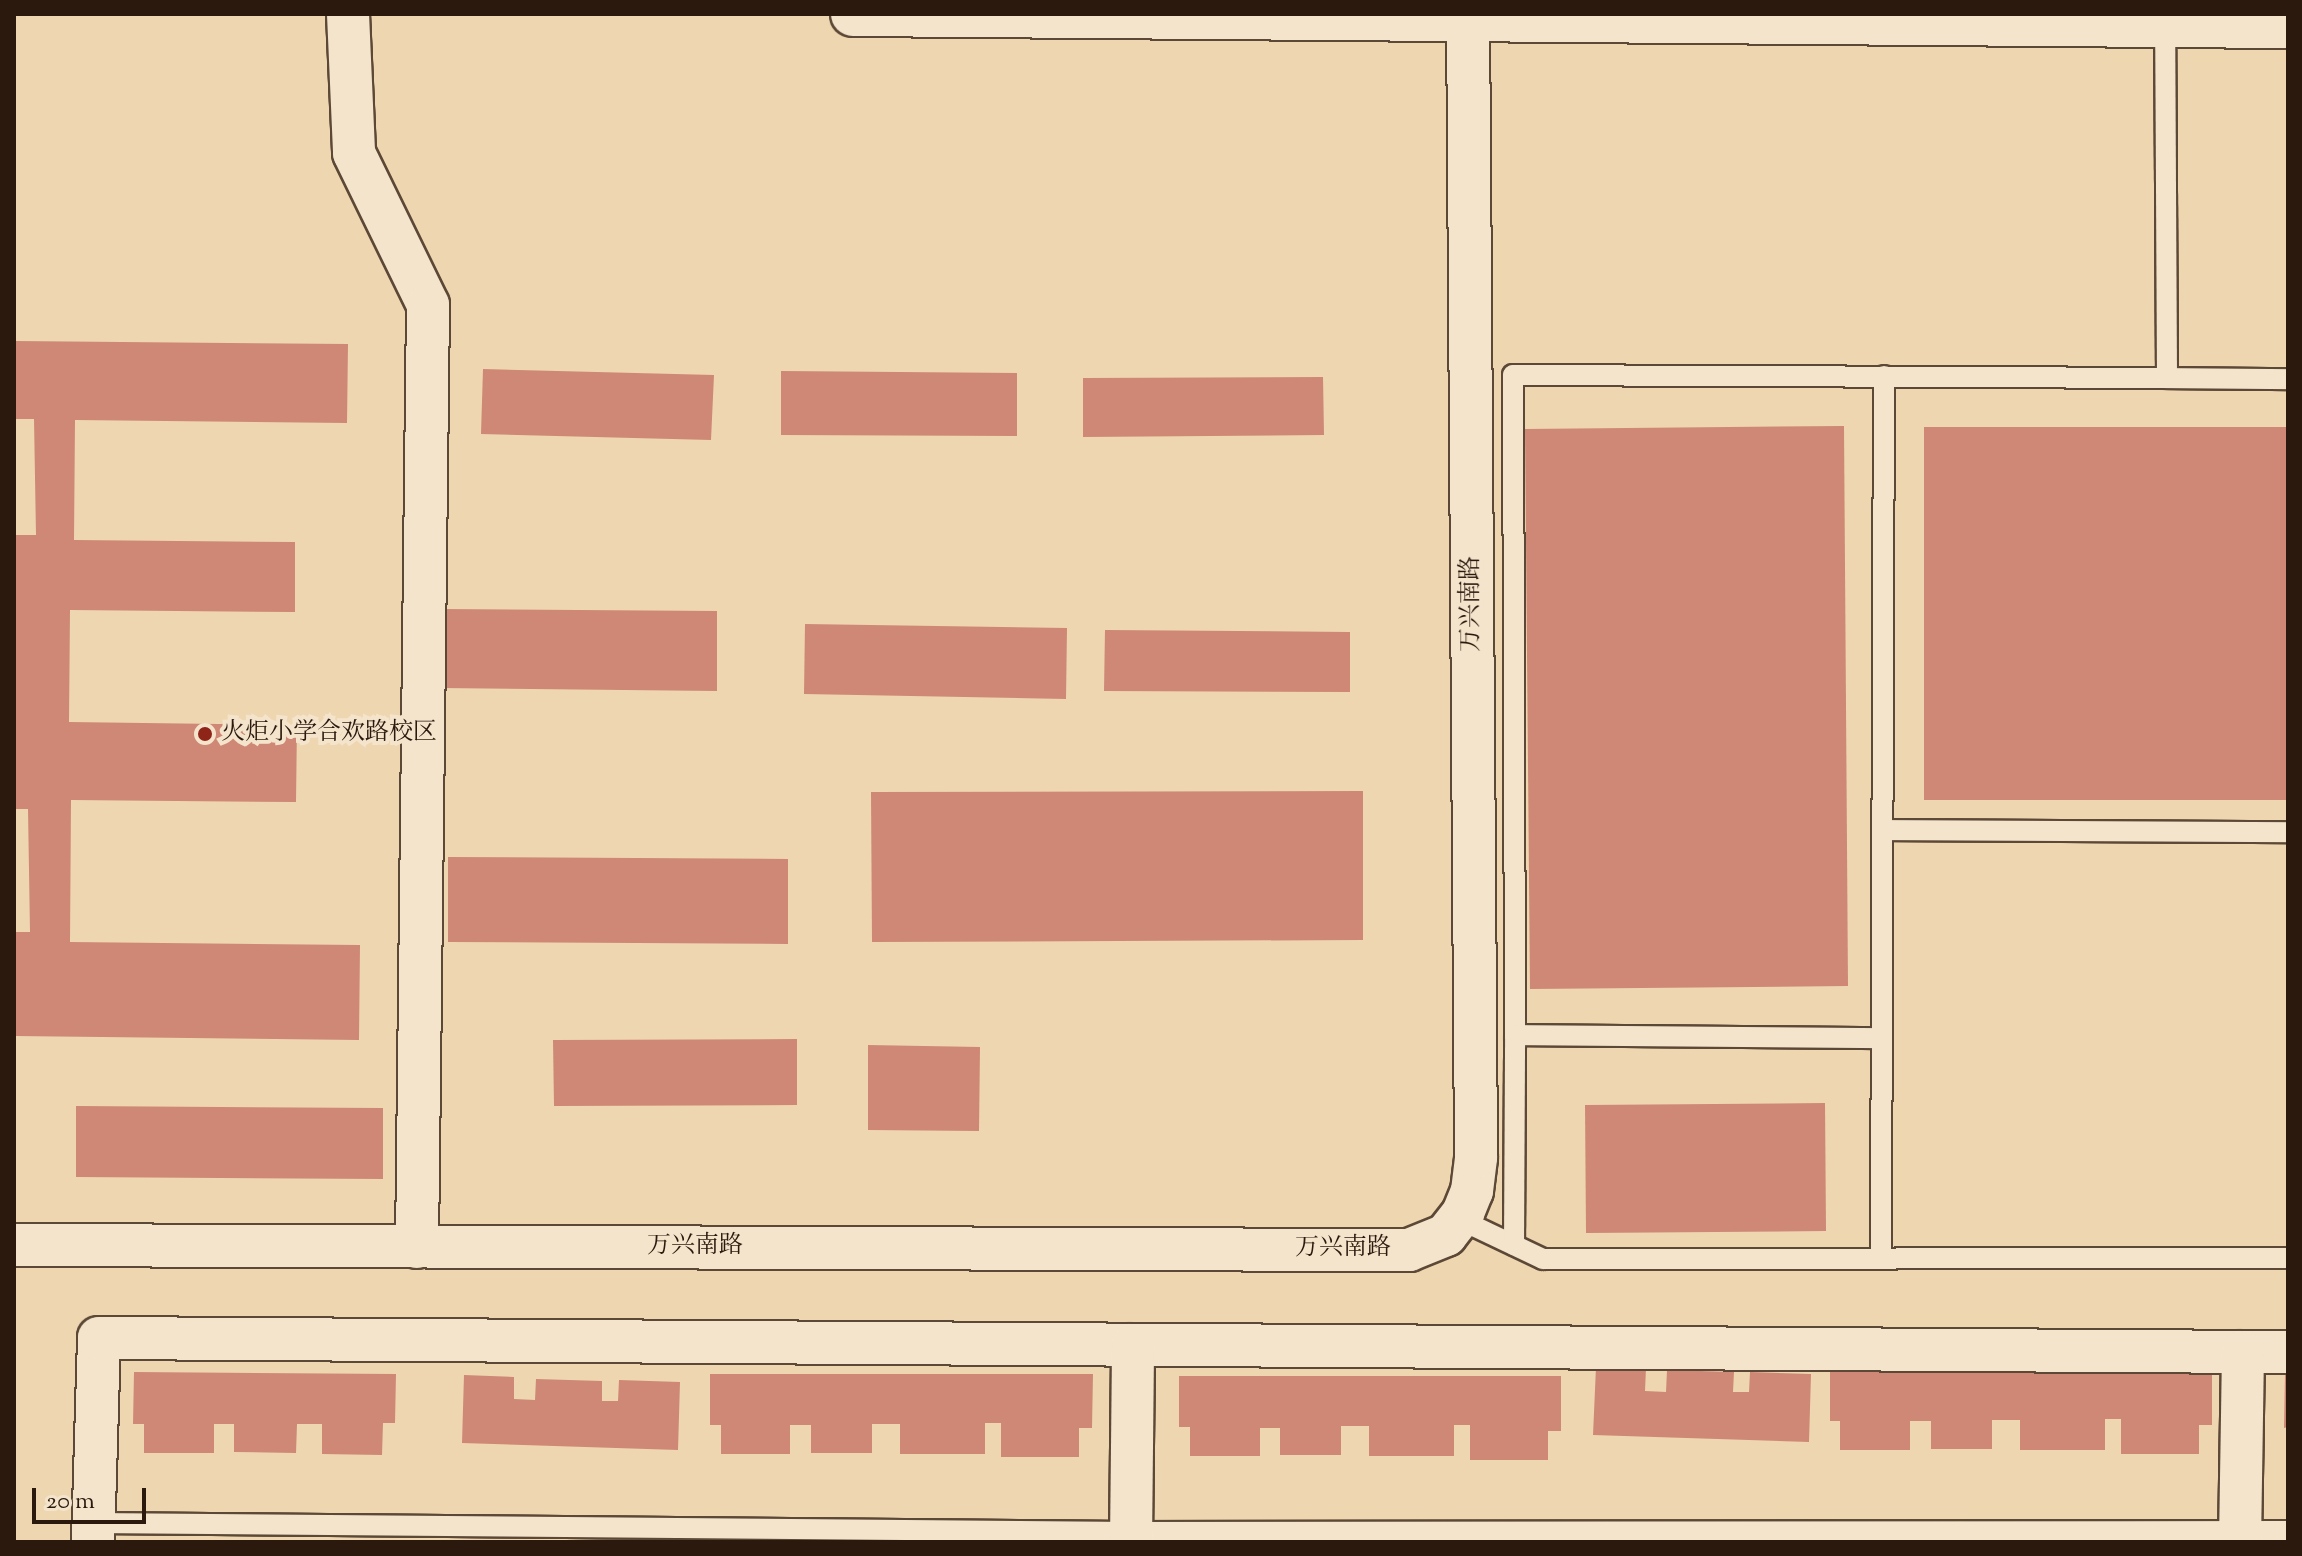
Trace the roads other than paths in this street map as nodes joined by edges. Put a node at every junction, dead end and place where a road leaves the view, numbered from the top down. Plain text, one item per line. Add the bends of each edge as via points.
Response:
1 (348, 14) edge
2 (853, 14) edge
3 (1800, 18) edge
4 (1468, 19) junction
5 (2165, 25) junction
6 (2288, 26) edge
7 (1884, 376) junction
8 (2167, 378) junction
9 (2288, 379) edge
10 (1882, 830) junction
11 (2288, 832) edge
12 (1515, 1035) junction
13 (1881, 1038) junction
14 (1459, 1219) junction
15 (14, 1245) edge
16 (1514, 1245) junction
17 (417, 1247) junction
18 (1881, 1258) junction
19 (2288, 1258) edge
20 (1133, 1345) junction
21 (2243, 1352) junction
22 (2288, 1352) edge
23 (2288, 1531) edge
24 (93, 1532) edge
25 (2240, 1536) edge
26 (1131, 1537) edge

1 - 17 street via 354,153 428,305
2 - 4 street
3 - 4 street
3 - 5 street
4 - 14 street, 万兴南路 via 1476,1157 1472,1191
5 - 6 street
5 - 8 lane
7 - 8 lane
7 - 10 lane
7 - 12 lane via 1513,375
8 - 9 lane
10 - 11 lane
10 - 13 lane
12 - 13 lane
12 - 16 lane
13 - 18 lane
14 - 16 lane
14 - 17 street, 万兴南路 via 1446,1235 1409,1250
15 - 17 street, 万兴南路
16 - 18 lane via 1543,1259
18 - 19 lane
20 - 21 street
20 - 24 street via 99,1338
20 - 26 street
21 - 22 street
21 - 25 street
23 - 25 lane
24 - 26 lane
25 - 26 lane

